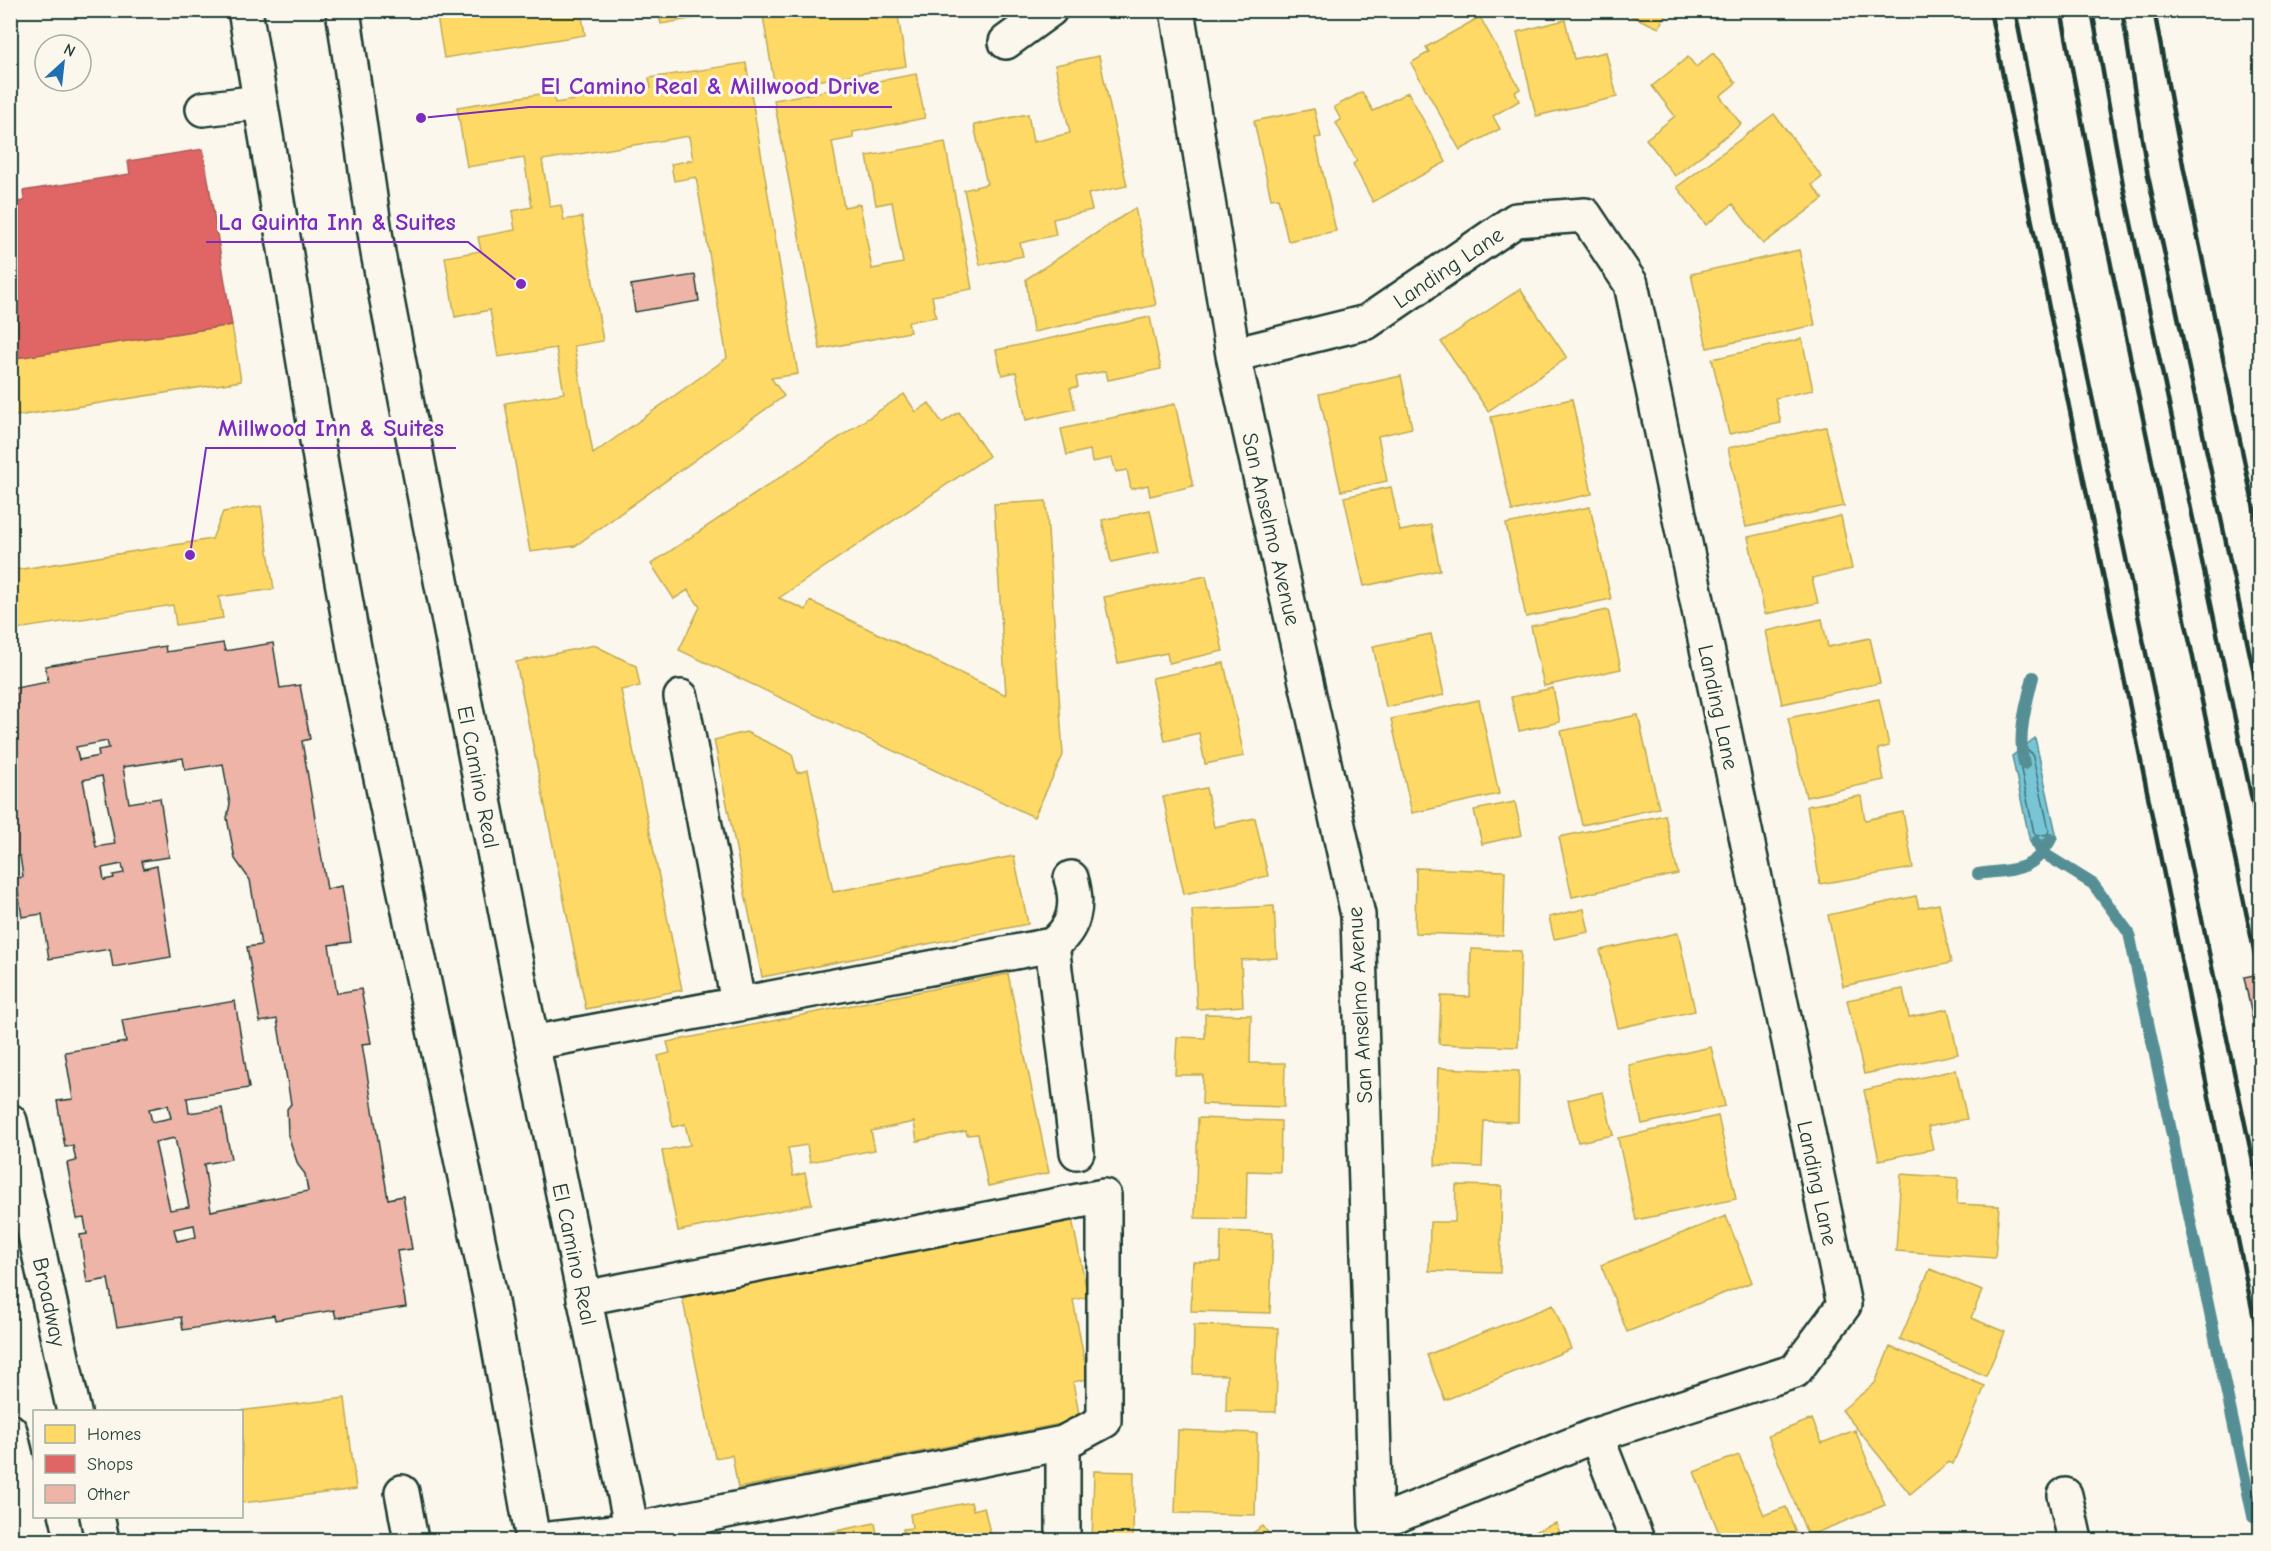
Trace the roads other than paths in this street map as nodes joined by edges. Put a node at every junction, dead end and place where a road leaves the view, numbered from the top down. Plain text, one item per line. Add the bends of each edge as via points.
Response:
1 (245, 10) edge
2 (343, 10) edge
3 (1050, 10) edge
4 (1177, 10) edge
5 (1006, 42) dead end
6 (260, 102) junction
7 (203, 109) dead end
8 (1233, 355) junction
9 (681, 697) dead end
10 (1071, 878) dead end
11 (1052, 945) junction
12 (738, 1003) junction
13 (532, 1043) junction
14 (10, 1121) edge
15 (1077, 1152) dead end
16 (584, 1298) junction
17 (74, 1410) edge
18 (10, 1431) edge
19 (1596, 1435) junction
20 (1064, 1443) junction
21 (402, 1492) dead end
22 (2065, 1495) dead end
23 (97, 1518) edge
24 (633, 1535) edge
25 (36, 1540) edge
26 (102, 1540) edge
27 (411, 1540) edge
28 (533, 1540) edge
29 (541, 1540) edge
30 (1063, 1540) edge
31 (1638, 1540) edge
32 (2075, 1540) edge

1 - 6 street
2 - 13 street, El Camino Real via 378,253
3 - 5 street
4 - 8 street, San Anselmo Avenue
6 - 7 street
6 - 28 street via 355,652 490,1296
8 - 19 street, San Anselmo Avenue via 1358,915 1376,1524
8 - 19 street, Landing Lane via 1367,322 1516,220 1585,215 1631,284 1844,1305 1795,1371
9 - 12 street
10 - 11 street via 1076,905 1071,925
11 - 12 street
11 - 15 street
12 - 13 street
13 - 16 street, El Camino Real
14 - 17 street, Broadway
16 - 20 street via 1104,1196 1104,1421
16 - 24 street, El Camino Real
18 - 25 street
19 - 31 street
20 - 24 street
20 - 30 street
21 - 27 street
22 - 32 street
23 - 26 street
24 - 29 street

